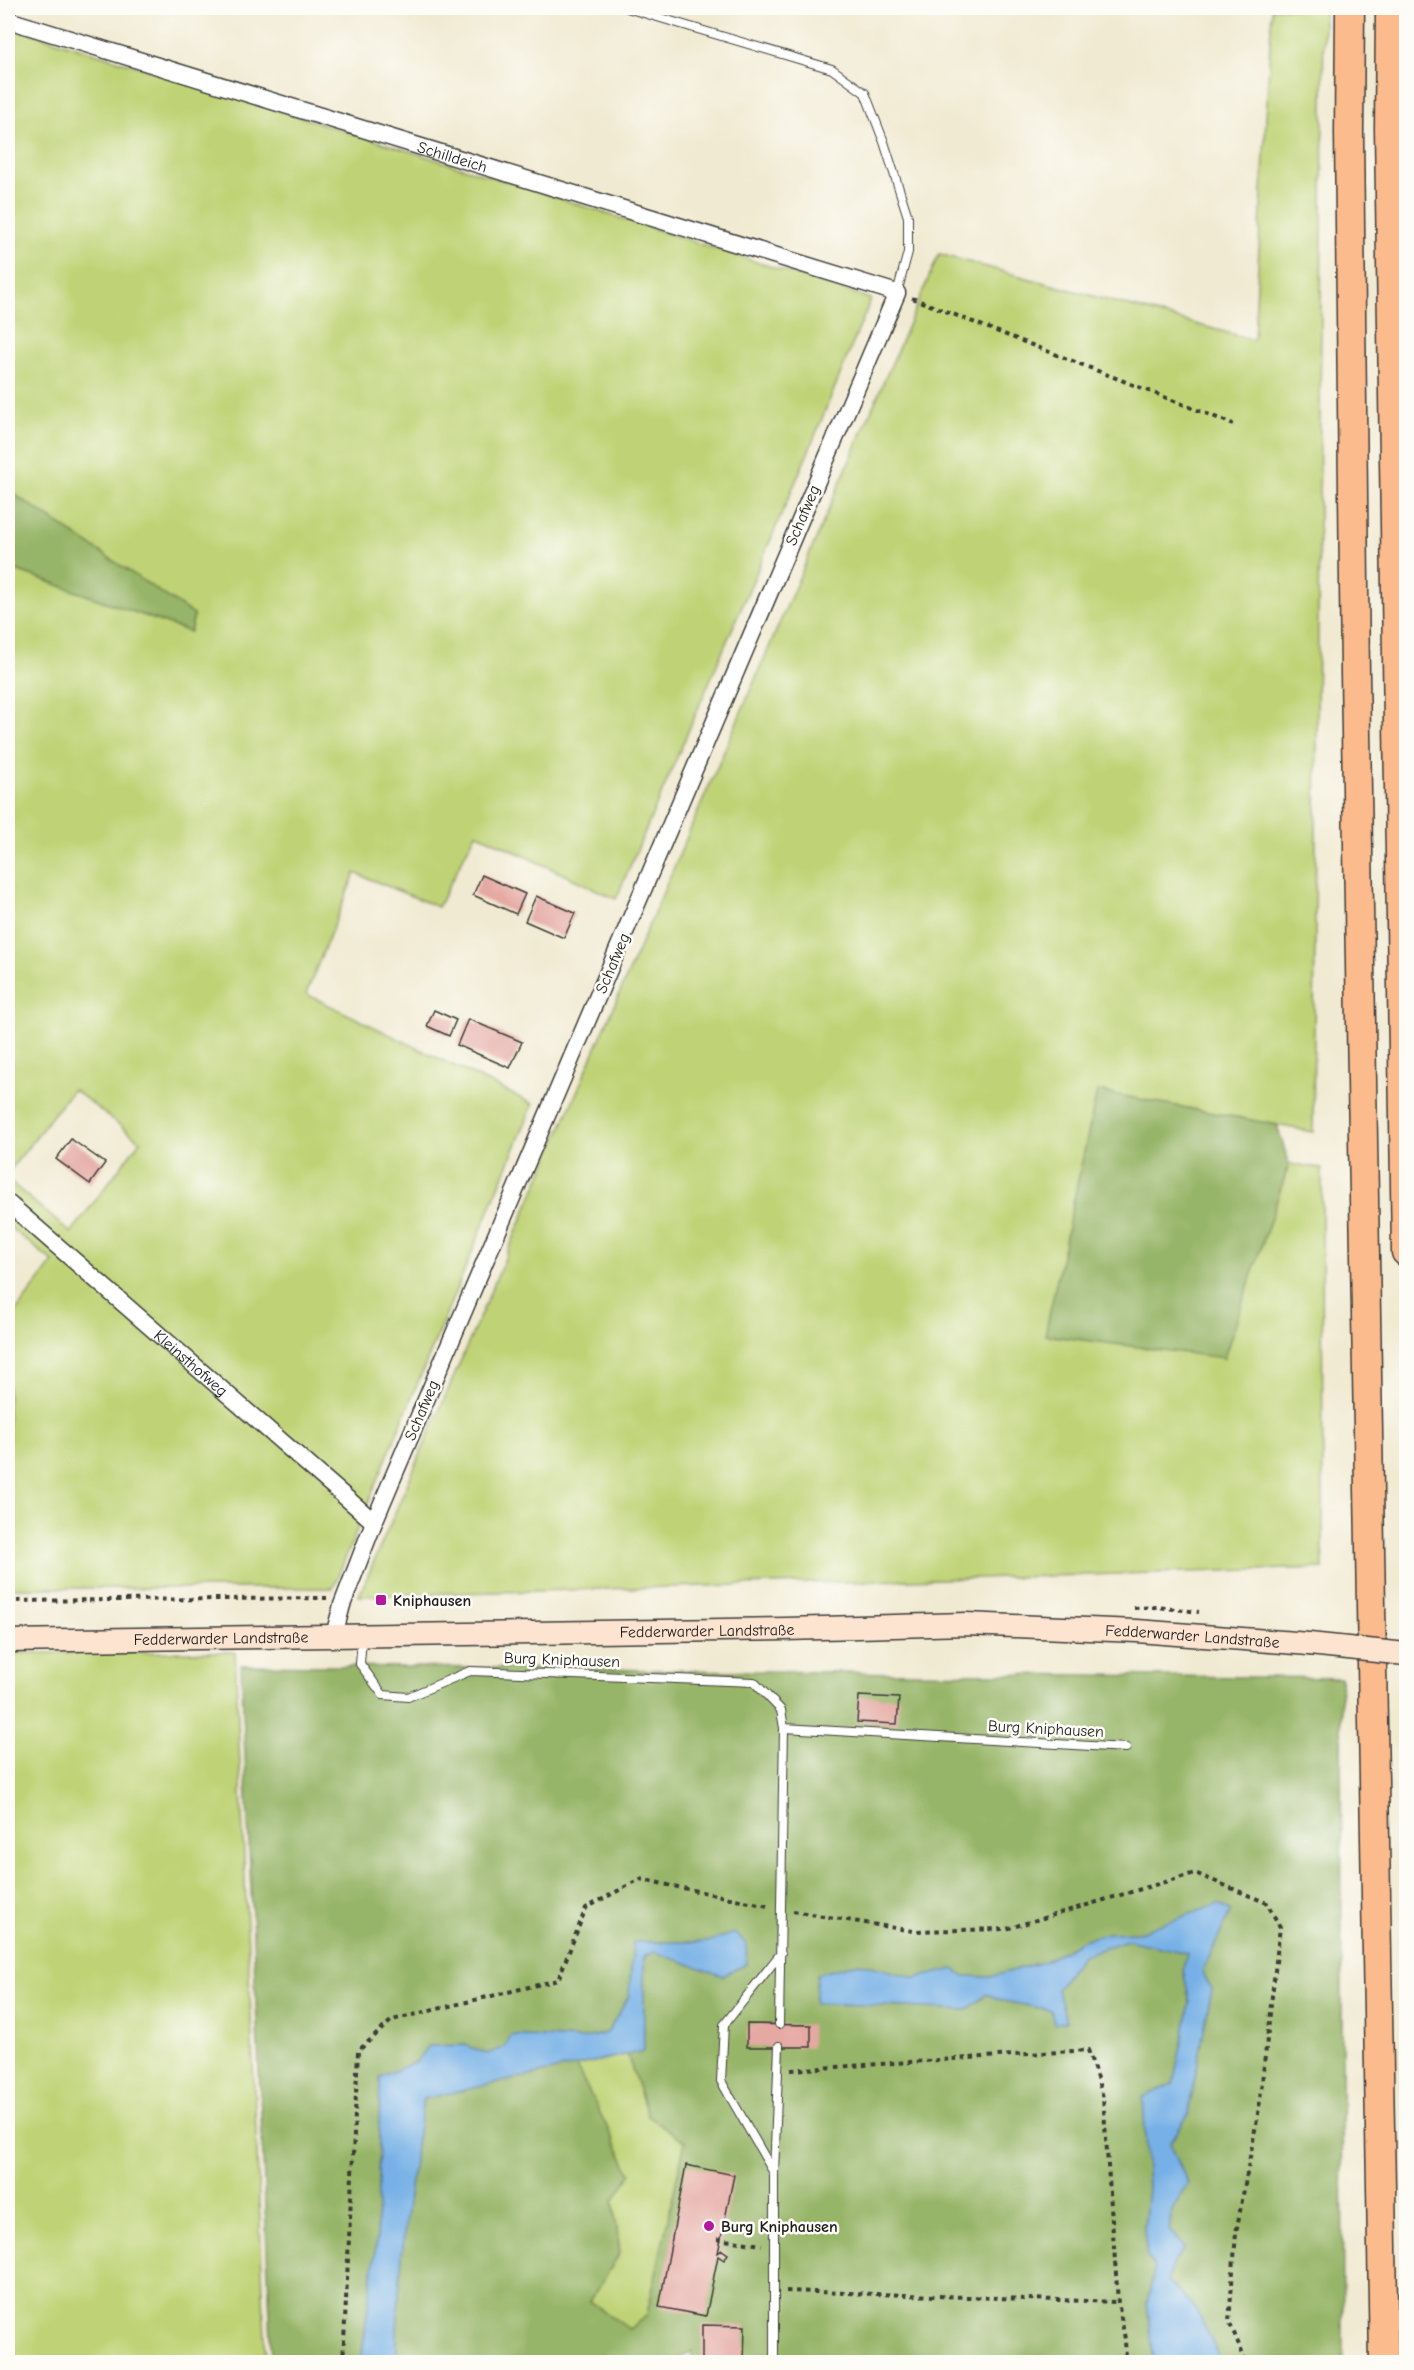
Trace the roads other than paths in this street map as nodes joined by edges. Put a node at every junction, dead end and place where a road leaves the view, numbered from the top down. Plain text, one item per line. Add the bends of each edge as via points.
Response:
1 (627, 8) edge
2 (1350, 8) edge
3 (1390, 8) edge
4 (8, 20) edge
5 (897, 292) junction
6 (8, 1203) edge
7 (1407, 1252) edge
8 (374, 1522) junction
9 (334, 1635) junction
10 (363, 1636) junction
11 (8, 1641) edge
12 (1407, 1654) edge
13 (784, 1728) junction
14 (1126, 1748) dead end
15 (782, 1952) junction
16 (779, 2024) dead end
17 (779, 2046) dead end
18 (774, 2173) junction
19 (774, 2362) edge
20 (1384, 2362) edge

1 - 5 lane via 832,69 865,93 908,217 908,252
2 - 20 highway via 1355,686
3 - 7 highway
4 - 5 street, Schilldeich
5 - 8 street, Schafweg
6 - 8 street, Kleinsthofweg
8 - 9 street, Schafweg
9 - 10 street, Fedderwarder Landstraße
9 - 11 street, Fedderwarder Landstraße
10 - 12 street, Fedderwarder Landstraße, bridge via 966,1624 1137,1631
10 - 13 lane, Burg Kniphausen via 360,1664 383,1695 408,1697 470,1671 754,1682 781,1710
13 - 14 lane, Burg Kniphausen
13 - 15 lane, Burg Kniphausen
15 - 16 lane, Burg Kniphausen
15 - 18 lane via 724,2025 721,2081
17 - 18 lane
18 - 19 lane

